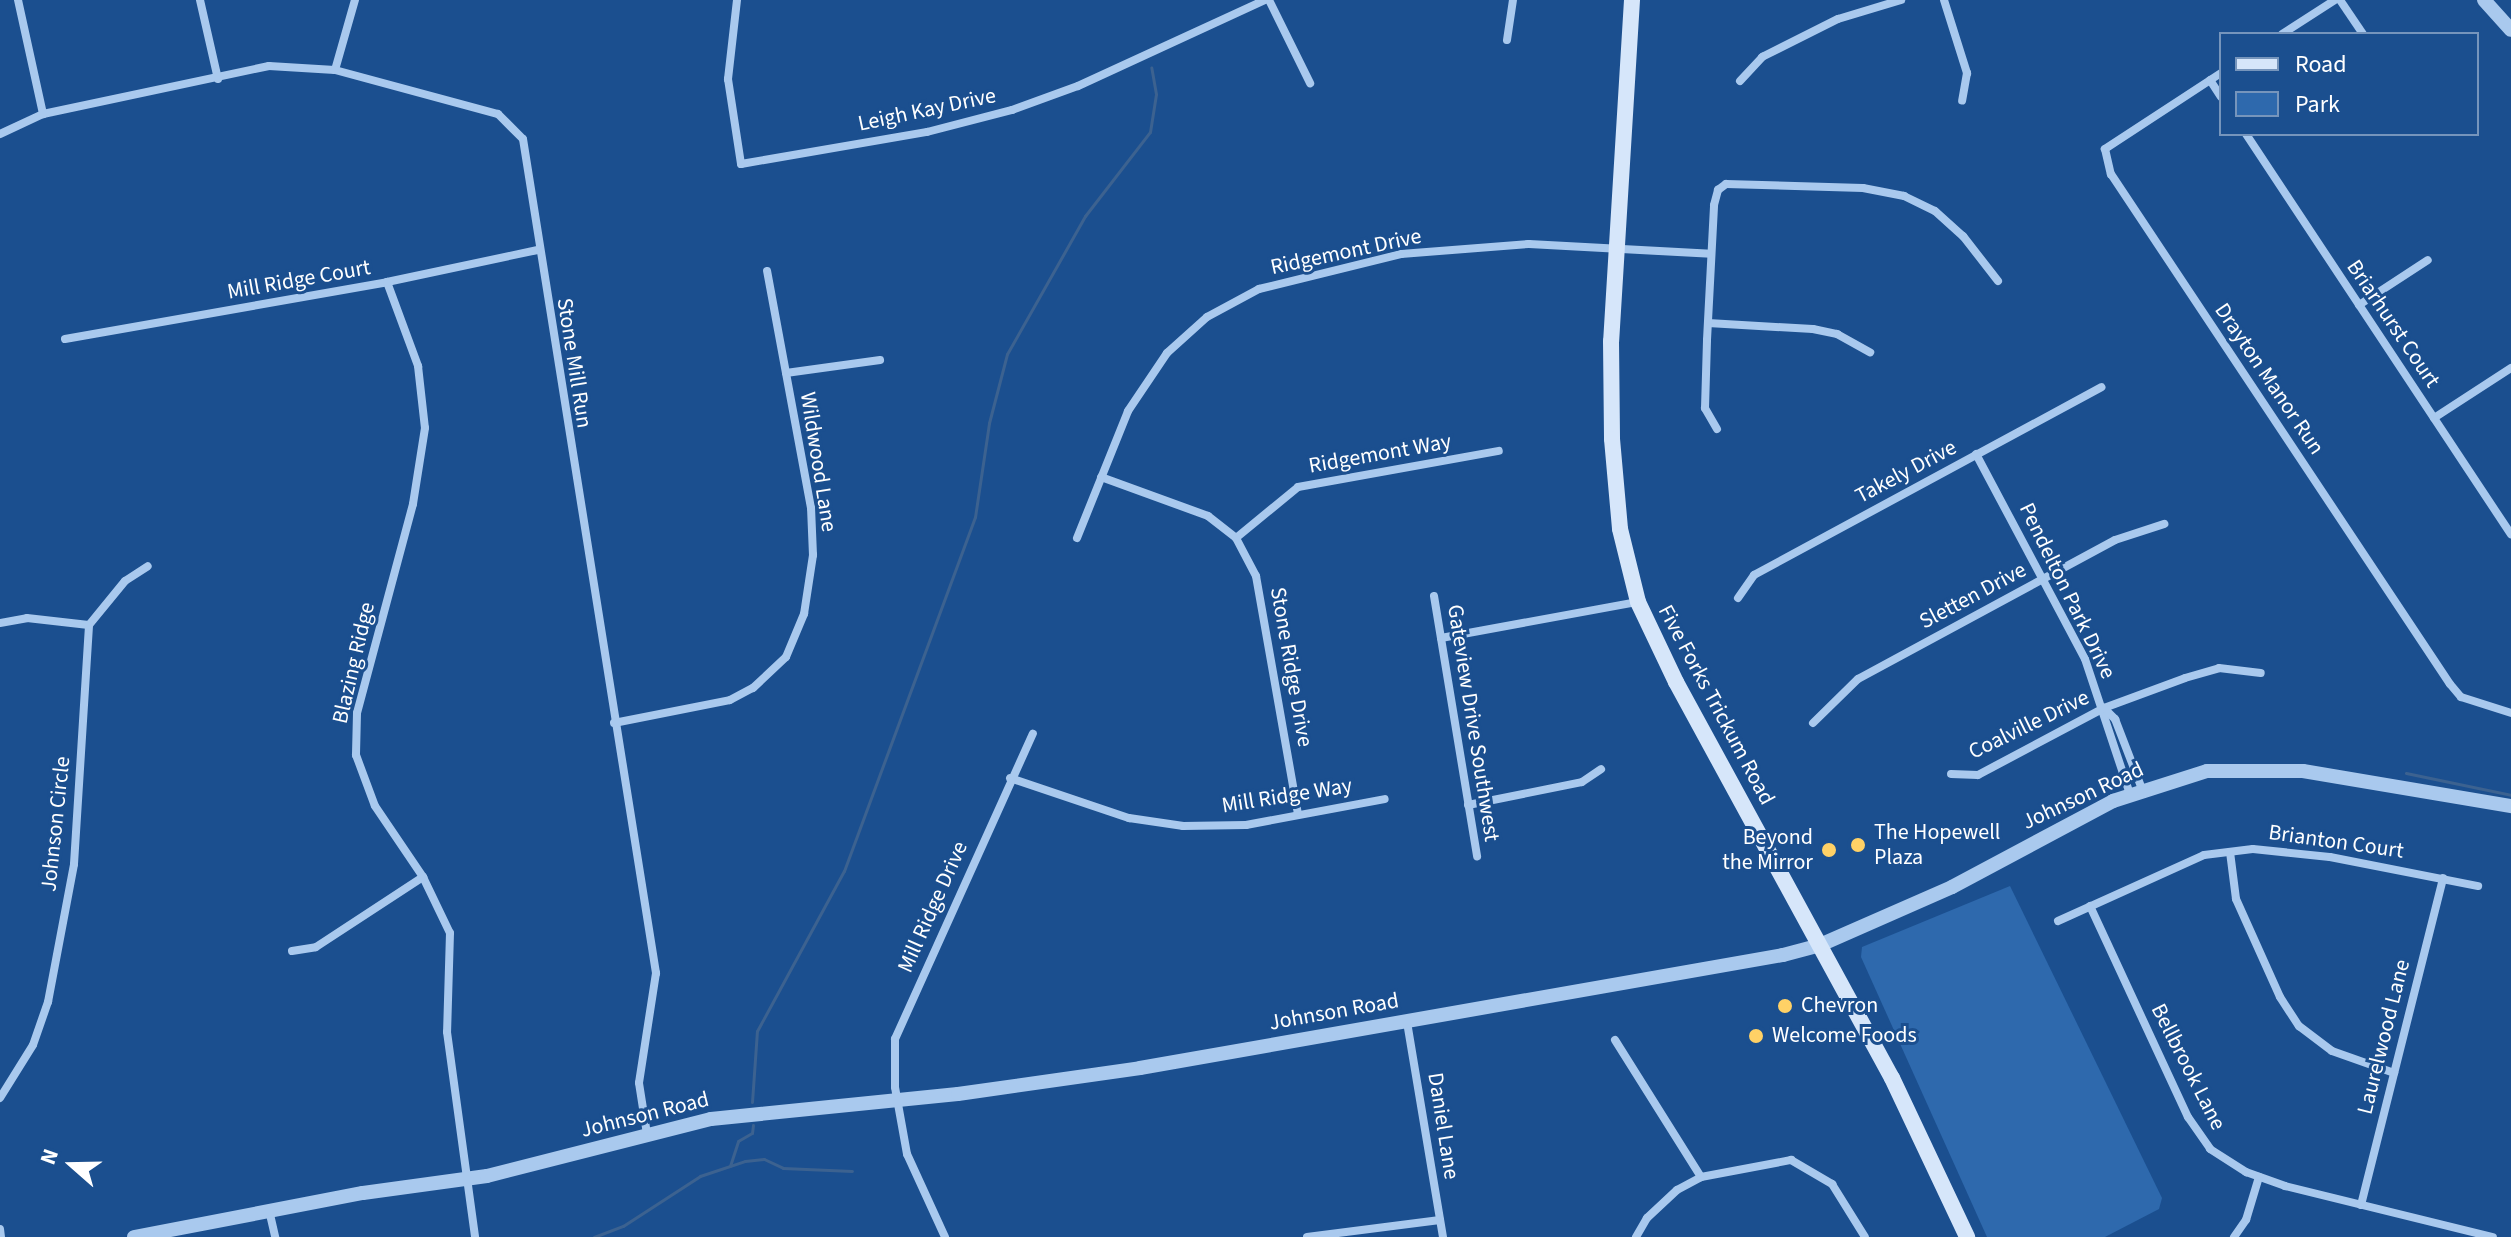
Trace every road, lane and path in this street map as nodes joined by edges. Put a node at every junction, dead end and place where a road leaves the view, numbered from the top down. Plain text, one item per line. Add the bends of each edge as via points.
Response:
1 (18, 0) edge
2 (200, 0) edge
3 (355, 0) edge
4 (737, 0) edge
5 (1267, 0) edge
6 (1513, 0) edge
7 (1632, 0) edge
8 (1901, 0) edge
9 (1944, 0) edge
10 (2338, 0) edge
11 (2484, 0) edge
12 (2511, 30) edge
13 (2285, 32) edge
14 (2362, 32) edge
15 (1507, 40) dead end
16 (335, 70) junction
17 (2219, 74) edge
18 (218, 79) junction
19 (2210, 80) junction
20 (1740, 81) dead end
21 (1310, 83) dead end
22 (2219, 94) edge
23 (1962, 101) dead end
24 (43, 114) junction
25 (0, 134) edge
26 (2247, 136) edge
27 (538, 250) junction
28 (1619, 251) junction
29 (1711, 254) junction
30 (2428, 260) dead end
31 (767, 271) dead end
32 (1998, 281) dead end
33 (387, 282) junction
34 (2359, 305) junction
35 (1708, 323) junction
36 (65, 339) dead end
37 (1870, 352) dead end
38 (880, 360) dead end
39 (2511, 368) edge
40 (786, 373) junction
41 (2101, 387) dead end
42 (2434, 418) junction
43 (1717, 429) dead end
44 (1499, 451) dead end
45 (1976, 454) junction
46 (1101, 477) junction
47 (2164, 524) dead end
48 (2511, 534) edge
49 (1077, 538) dead end
50 (1236, 538) junction
51 (148, 566) dead end
52 (2045, 578) junction
53 (1434, 596) dead end
54 (1738, 598) dead end
55 (1638, 602) junction
56 (0, 623) edge
57 (89, 625) junction
58 (1441, 638) junction
59 (2261, 673) dead end
60 (2104, 708) junction
61 (2511, 713) edge
62 (614, 723) junction
63 (1813, 723) dead end
64 (1033, 734) dead end
65 (1601, 769) dead end
66 (1951, 774) dead end
67 (1010, 778) junction
68 (2136, 792) junction
69 (1385, 799) dead end
70 (1468, 805) junction
71 (2511, 806) edge
72 (1298, 813) junction
73 (2230, 852) junction
74 (1477, 856) dead end
75 (423, 877) junction
76 (2443, 878) junction
77 (2478, 886) dead end
78 (2090, 906) junction
79 (2058, 921) dead end
80 (1820, 945) junction
81 (292, 951) dead end
82 (1407, 1022) junction
83 (1615, 1040) dead end
84 (2394, 1073) junction
85 (0, 1098) edge
86 (898, 1100) junction
87 (647, 1134) junction
88 (1701, 1177) junction
89 (2259, 1177) junction
90 (465, 1180) junction
91 (2361, 1205) junction
92 (269, 1210) junction
93 (1440, 1220) junction
94 (0, 1229) edge
95 (1, 1237) edge
96 (134, 1237) edge
97 (275, 1237) edge
98 (475, 1237) edge
99 (945, 1237) edge
100 (1307, 1237) edge
101 (1443, 1237) edge
102 (1636, 1237) edge
103 (1865, 1237) edge
104 (1967, 1237) edge
105 (2234, 1237) edge
106 (2493, 1237) edge

1 - 24 street
2 - 18 street
3 - 16 street
4 - 5 street, Leigh Kay Drive via 728,79 741,164 927,132 1012,110 1092,80
5 - 21 street
6 - 15 street
7 - 28 main road, Five Forks Trickum Road
8 - 20 street via 1838,19 1762,57
9 - 23 street via 1967,73
10 - 13 street
10 - 14 street
11 - 12 street
16 - 18 street, Stone Mill Run via 269,66
16 - 27 street, Stone Mill Run via 498,114 523,139
17 - 19 street, Drayton Manor Run
18 - 24 street, Stone Mill Run
19 - 22 street
19 - 61 street, Drayton Manor Run via 2105,149 2111,174 2450,684 2461,697
24 - 25 street, Stone Mill Run
26 - 34 street, Briarhurst Court
27 - 33 street, Mill Ridge Court
27 - 62 street, Stone Mill Run
28 - 29 street, Ridgemont Drive
28 - 46 street, Ridgemont Drive via 1529,244 1401,254 1259,289 1207,317 1167,353 1128,411
28 - 55 main road, Five Forks Trickum Road via 1611,341 1613,486
29 - 32 street via 1714,205 1726,184 1863,188 1904,196 1935,211 1963,236
29 - 35 street
30 - 34 street
31 - 40 street, Wildwood Lane
33 - 36 street, Mill Ridge Court
33 - 75 street, Blazing Ridge via 418,366 425,428 413,504 357,713 356,755 375,806
34 - 42 street, Briarhurst Court
35 - 37 street via 1813,329 1837,334
35 - 43 street via 1705,408
38 - 40 street
39 - 42 street
40 - 62 street, Wildwood Lane via 811,508 813,555 797,636 773,672 730,700
41 - 45 street, Takely Drive
42 - 48 street, Briarhurst Court
44 - 50 street, Ridgemont Way via 1298,487
45 - 52 street, Pendelton Park Drive
45 - 54 street, Takely Drive via 1754,575
46 - 49 street, Ridgemont Drive
46 - 50 street, Stone Ridge Drive via 1208,516
47 - 52 street, Sletten Drive via 2115,540
50 - 72 street, Stone Ridge Drive via 1256,576
51 - 57 street via 125,581
52 - 60 street, Pendelton Park Drive
52 - 63 street, Sletten Drive via 1850,683
53 - 58 street, Gateview Drive Southwest
55 - 58 street
55 - 80 main road, Five Forks Trickum Road
56 - 57 street via 27,618
57 - 85 street, Johnson Circle via 74,864 48,1002 33,1045
58 - 70 street, Gateview Drive Southwest
59 - 60 street, Coalville Drive via 2219,668
60 - 66 street, Coalville Drive via 1978,775
60 - 68 street, Pendelton Park Drive via 2115,719
62 - 87 street, Stone Mill Run via 656,973 639,1083
64 - 67 street, Mill Ridge Drive
65 - 70 street via 1582,782
67 - 72 street, Mill Ridge Way via 1129,818 1183,826 1246,825
67 - 86 street, Mill Ridge Drive via 895,1039
68 - 71 street, Johnson Road via 2207,771 2270,767
68 - 80 street, Johnson Road via 1952,887
69 - 72 street, Mill Ridge Way
70 - 74 street, Gateview Drive Southwest
73 - 76 street, Brianton Court via 2291,851
73 - 78 street, Brianton Court via 2204,855
73 - 84 street via 2236,899 2294,1019 2332,1051
75 - 81 street via 328,941
75 - 90 street, Blazing Ridge via 450,933 447,1032
76 - 77 street, Brianton Court
76 - 84 street, Laurelwood Lane
78 - 79 street, Brianton Court
78 - 89 street, Bellbrook Lane via 2188,1117 2210,1149
80 - 82 street, Johnson Road
80 - 104 main road, Five Forks Trickum Road via 1892,1078
82 - 86 street, Johnson Road via 1140,1068
82 - 93 street, Daniel Lane
83 - 88 street
84 - 91 street, Laurelwood Lane
86 - 87 street, Johnson Road via 730,1116
86 - 99 street via 907,1154
87 - 90 street, Johnson Road
88 - 102 street via 1677,1190 1647,1218
88 - 103 street via 1791,1160 1832,1184
89 - 91 street, Bellbrook Lane
89 - 105 street via 2246,1220
90 - 92 street, Johnson Road
90 - 98 street, Blazing Ridge
91 - 106 street, Bellbrook Lane
92 - 96 street, Johnson Road
92 - 97 street
93 - 100 street
93 - 101 street, Daniel Lane
94 - 95 street

